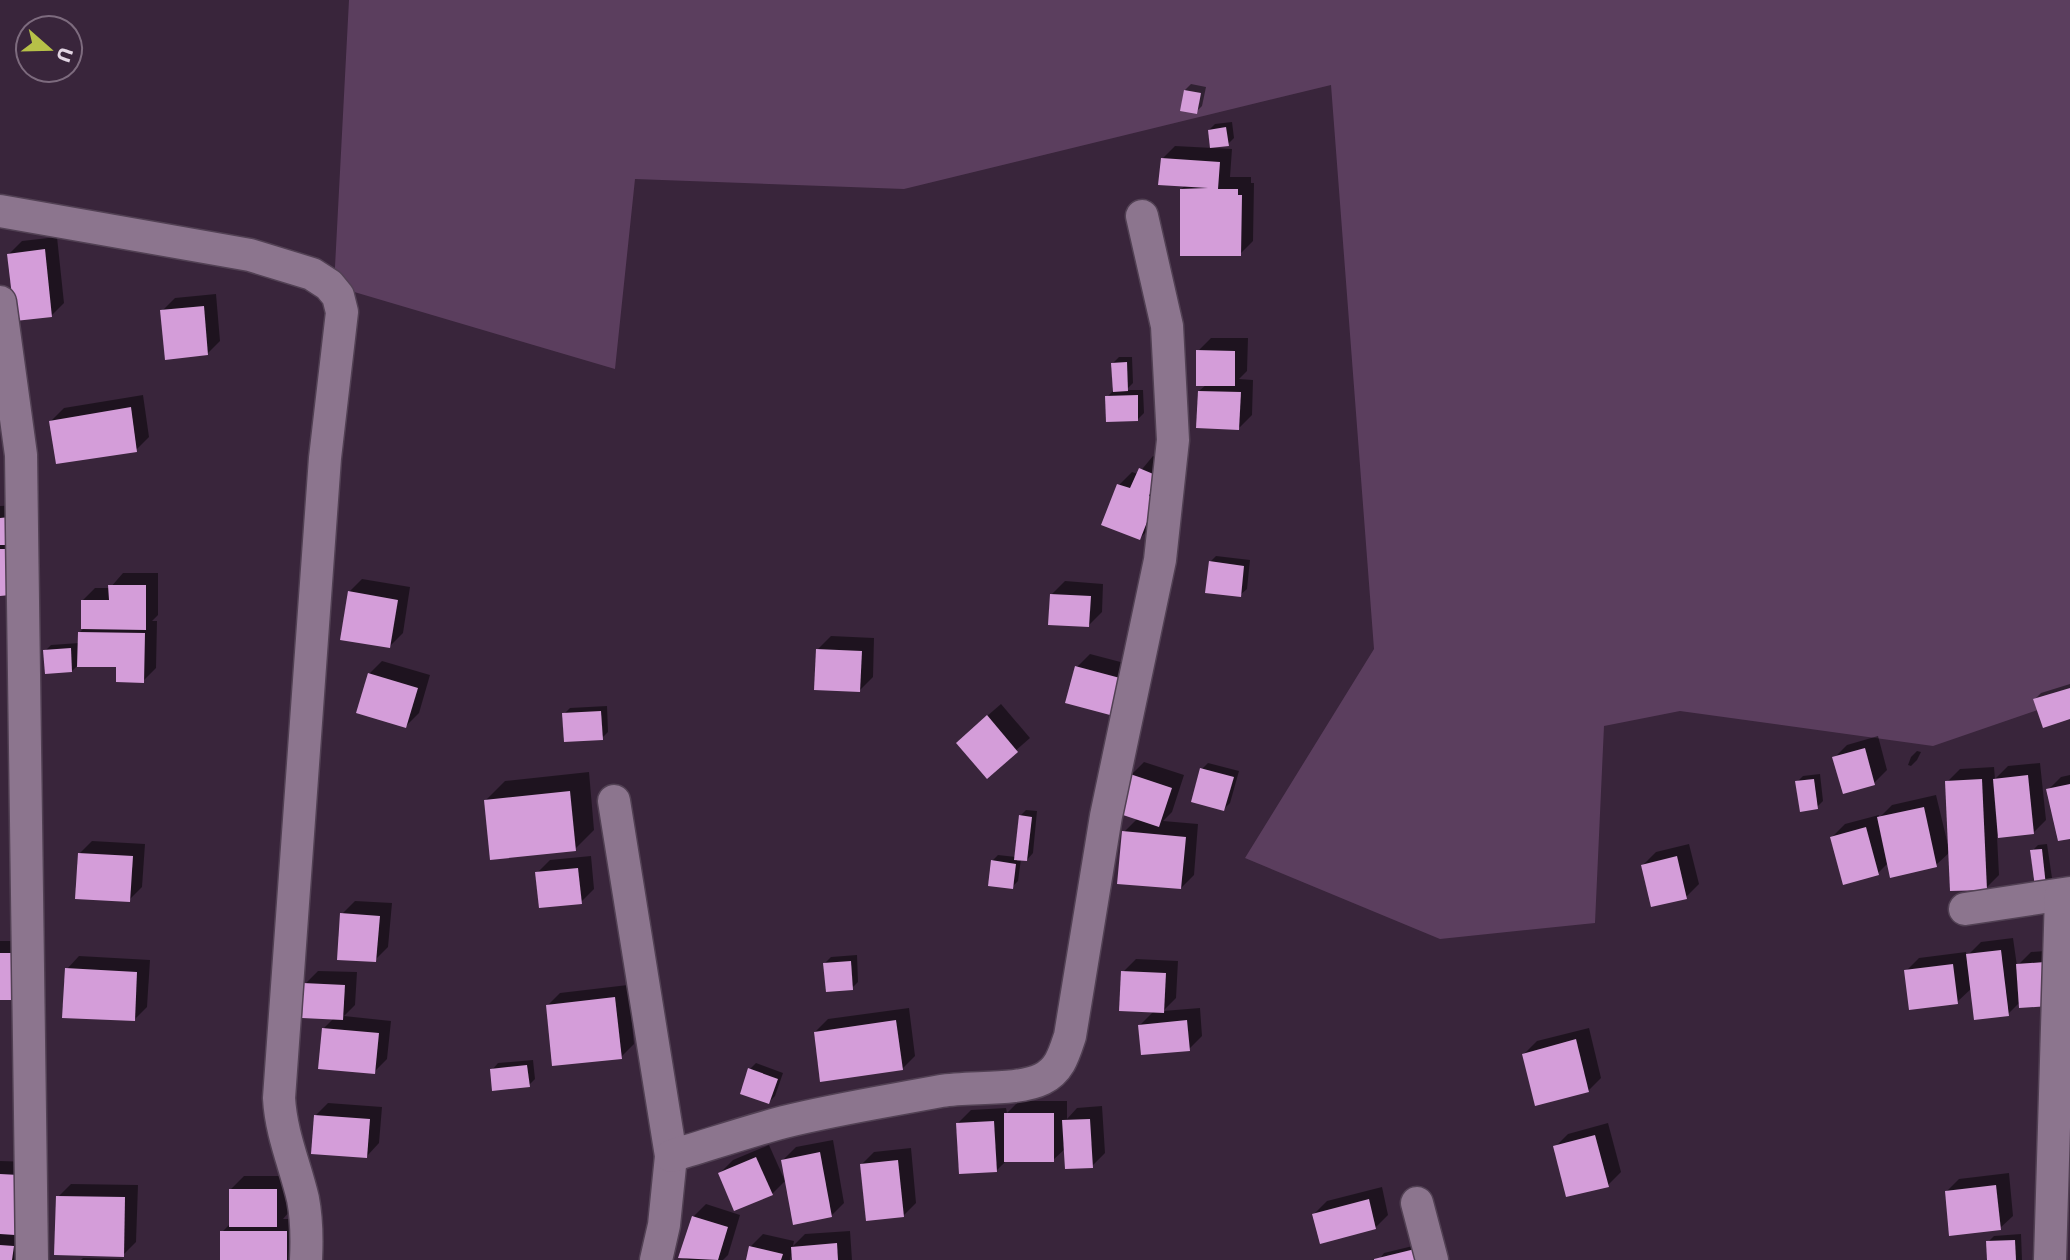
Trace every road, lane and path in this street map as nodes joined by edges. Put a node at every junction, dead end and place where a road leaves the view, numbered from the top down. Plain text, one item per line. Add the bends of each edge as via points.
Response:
1 (0, 211) edge
2 (1142, 216) dead end
3 (0, 302) edge
4 (12, 626) edge
5 (614, 801) dead end
6 (2066, 894) edge
7 (1965, 909) dead end
8 (671, 1156) junction
9 (1417, 1203) dead end
10 (32, 1260) edge
11 (306, 1260) edge
12 (656, 1260) edge
13 (1432, 1260) edge
14 (2050, 1260) edge

1 - 11 street via 250,255 312,274 338,296 342,312 325,458 279,1098 284,1136 303,1200
2 - 8 street via 1167,326 1173,440 1160,560 1106,816 1070,1036 1060,1064 1040,1080 948,1090 825,1112
3 - 4 street via 20,455
4 - 10 street
5 - 8 street
6 - 7 street
6 - 14 street
8 - 12 street
9 - 13 street

